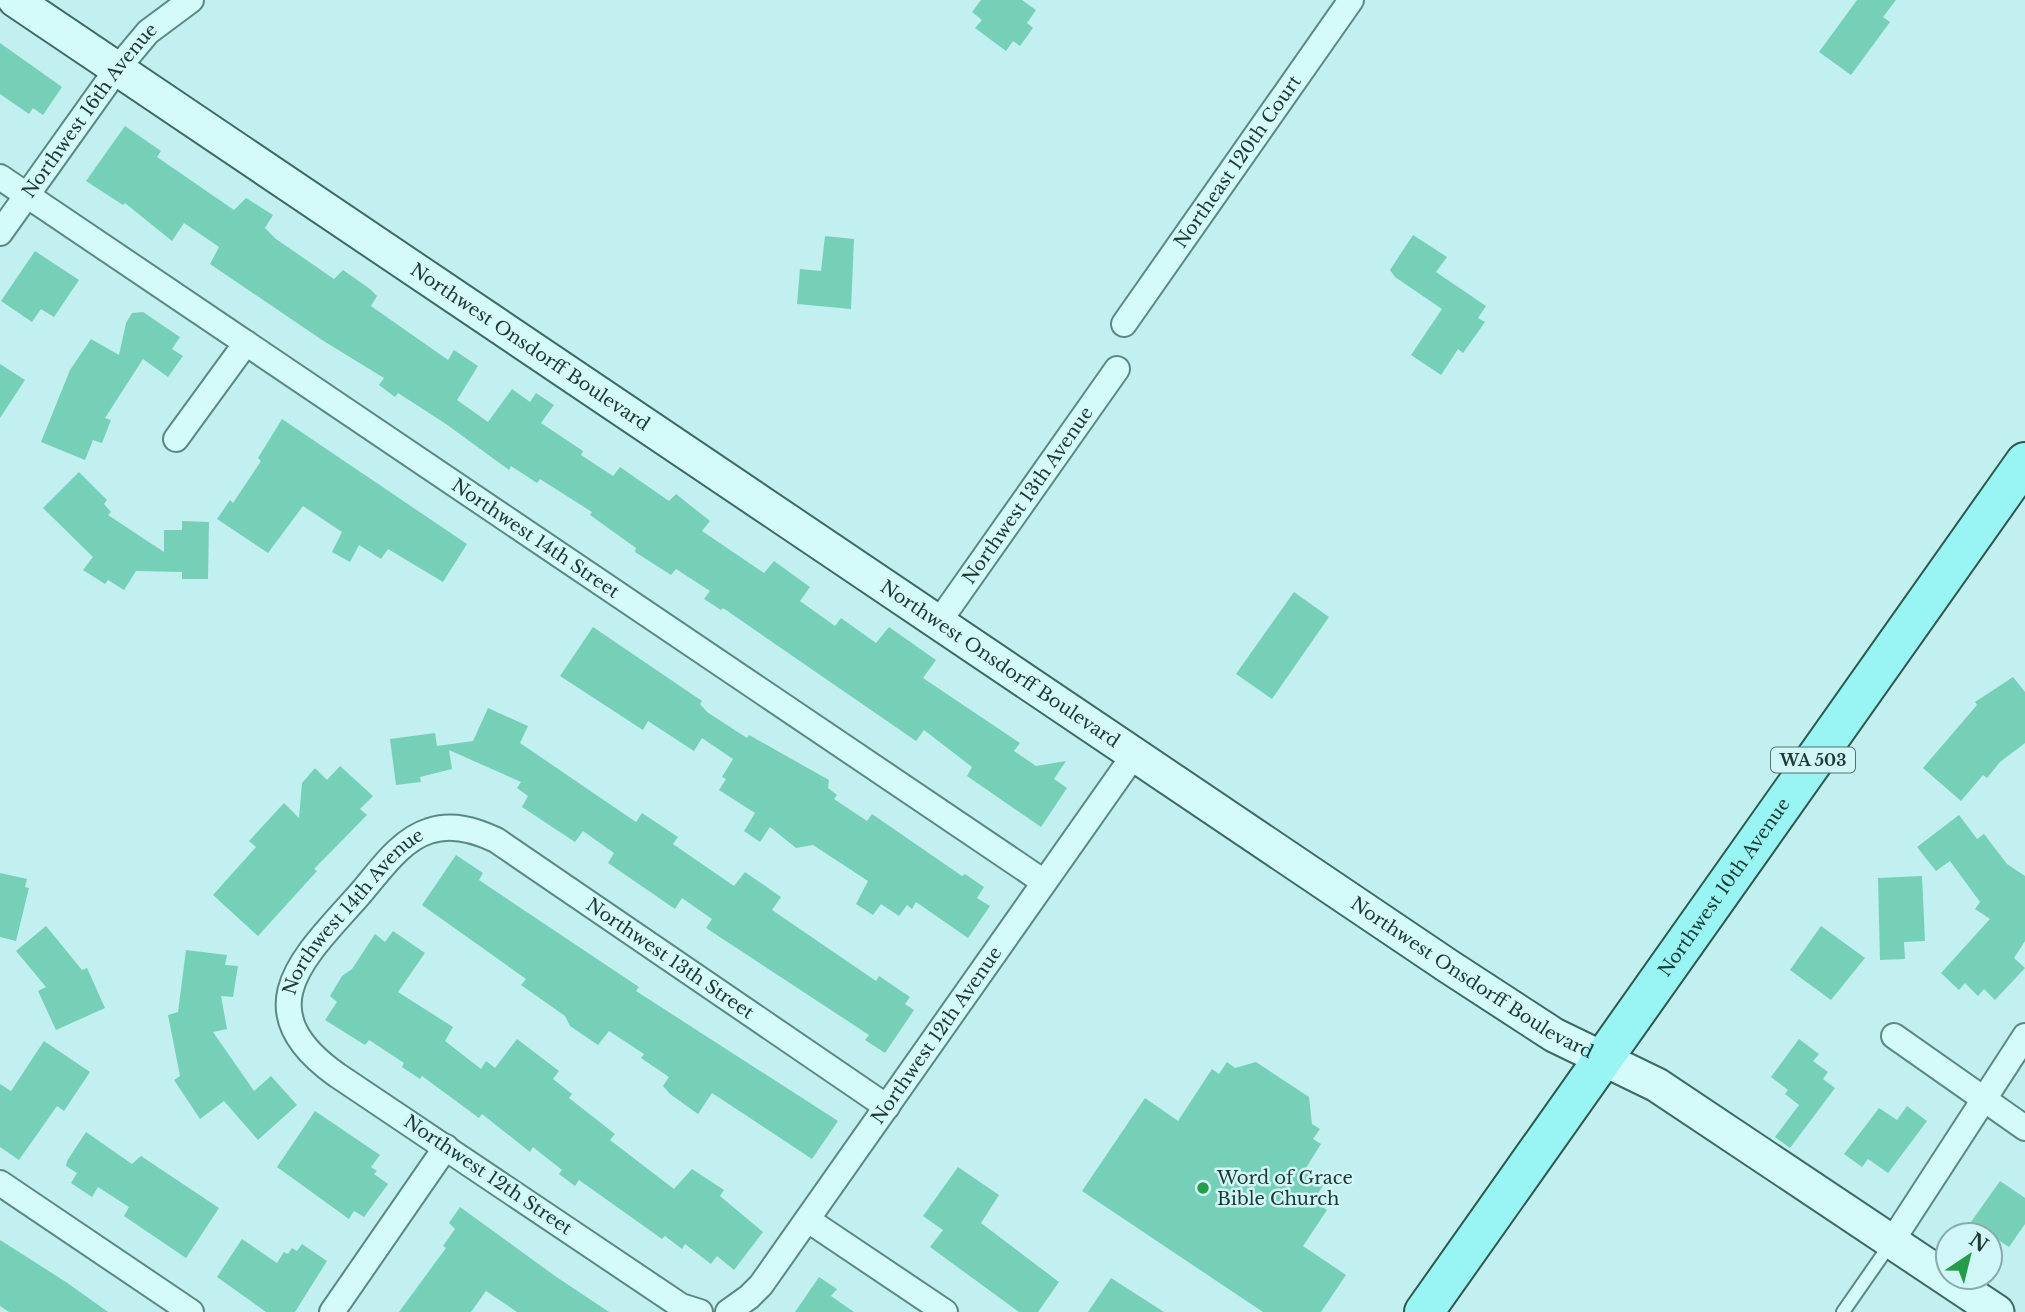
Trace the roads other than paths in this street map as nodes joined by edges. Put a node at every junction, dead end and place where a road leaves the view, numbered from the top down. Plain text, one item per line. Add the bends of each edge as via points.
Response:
1 (15, 0) edge
2 (191, 0) edge
3 (1351, 0) edge
4 (117, 69) junction
5 (0, 177) edge
6 (27, 194) junction
7 (0, 233) edge
8 (1124, 324) dead end
9 (246, 342) junction
10 (1117, 369) dead end
11 (176, 439) dead end
12 (2025, 462) edge
13 (937, 622) junction
14 (1134, 755) junction
15 (449, 828) joint
16 (1044, 882) junction
17 (292, 1021) joint
18 (1894, 1036) dead end
19 (2025, 1036) edge
20 (1602, 1059) junction
21 (1982, 1099) junction
22 (887, 1107) junction
23 (2025, 1128) edge
24 (446, 1147) junction
25 (0, 1183) edge
26 (808, 1220) junction
27 (1892, 1241) junction
28 (731, 1311) edge
29 (191, 1312) edge
30 (332, 1312) edge
31 (700, 1312) edge
32 (946, 1312) edge
33 (1424, 1312) edge
34 (1843, 1312) edge
35 (1997, 1312) edge

1 - 4 street, Northwest Onsdorff Boulevard
2 - 4 street, Northwest 16th Avenue via 148,32
3 - 8 street, Northeast 120th Court
4 - 6 street, Northwest 16th Avenue
4 - 13 street, Northwest Onsdorff Boulevard
5 - 6 street, Northwest 14th Street
6 - 7 street, Northwest 16th Avenue
6 - 9 street, Northwest 14th Street
9 - 11 street
9 - 16 street, Northwest 14th Street
10 - 13 street, Northwest 13th Avenue
12 - 20 main road, Northwest 10th Avenue / WA 503
13 - 14 street, Northwest Onsdorff Boulevard
14 - 16 street, Northwest 12th Avenue
14 - 20 street, Northwest Onsdorff Boulevard via 1554,1035
15 - 17 street, Northwest 14th Avenue via 426,831 400,848 308,952 291,986
15 - 22 street, Northwest 13th Street via 471,830 496,840
16 - 22 street, Northwest 12th Avenue
17 - 24 street, Northwest 12th Street via 300,1043 320,1062
18 - 21 street
19 - 21 street
20 - 27 street, Northwest Onsdorff Boulevard via 1657,1086
20 - 33 main road, Northwest 10th Avenue / WA 503
21 - 23 street
21 - 27 street
22 - 26 street, Northwest 12th Avenue
24 - 30 street
24 - 31 street, Northwest 12th Street via 681,1306
25 - 29 street
26 - 28 street, Northwest 12th Avenue via 761,1285
26 - 32 street
27 - 34 lane
27 - 35 street, Northwest Onsdorff Boulevard

